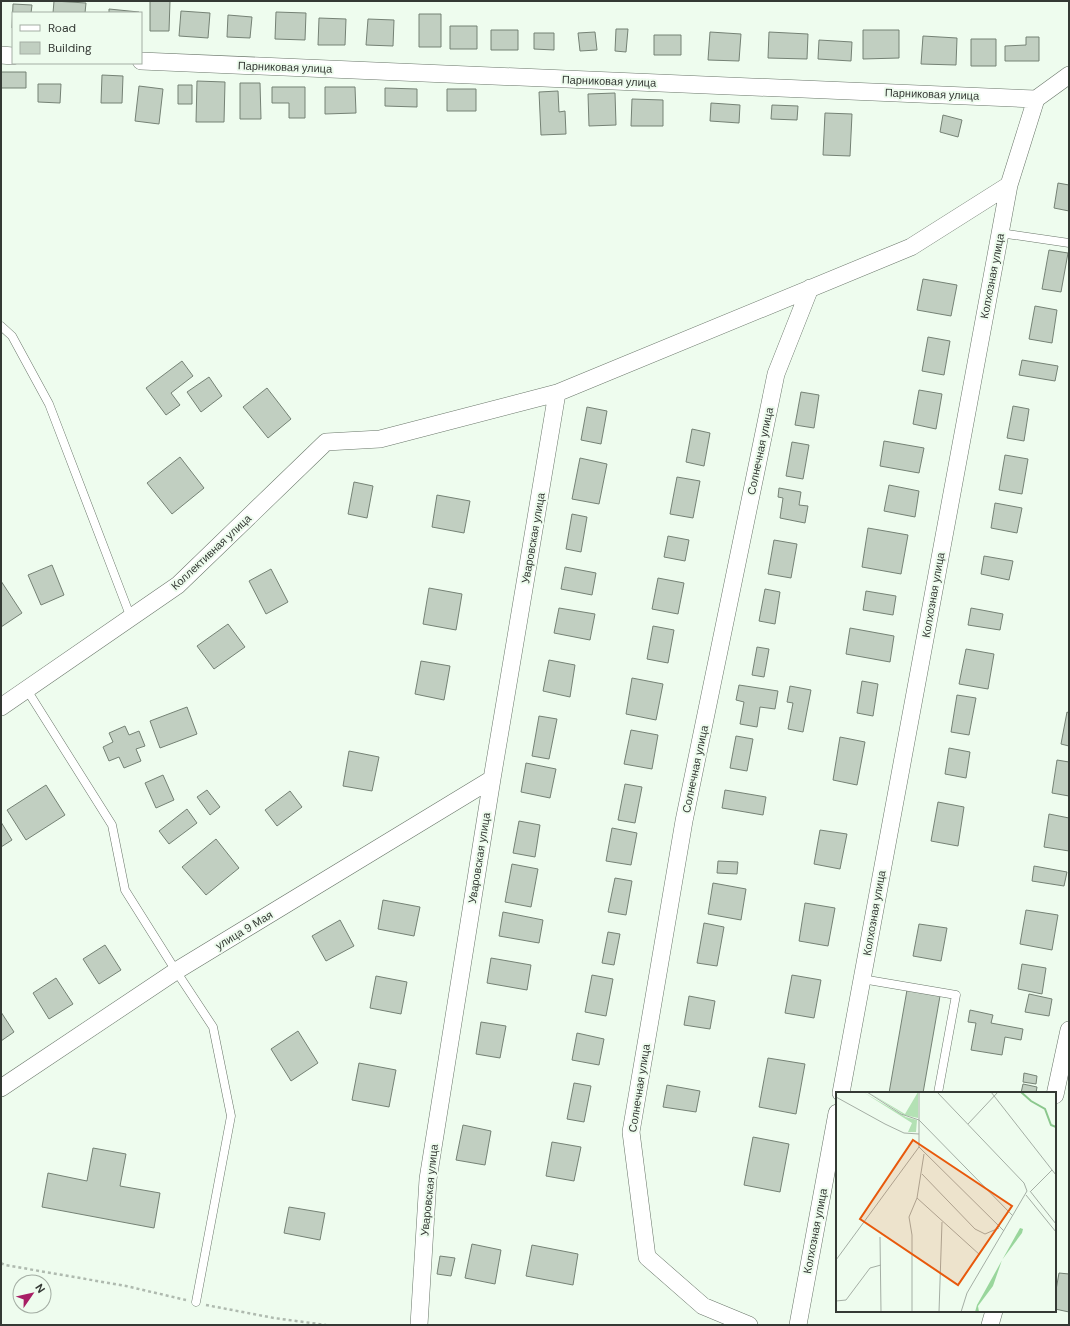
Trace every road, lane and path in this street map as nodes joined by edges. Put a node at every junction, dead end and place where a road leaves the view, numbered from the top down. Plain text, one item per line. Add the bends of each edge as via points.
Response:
1 (1, 55) edge
2 (12, 56) edge
3 (142, 61) edge
4 (1069, 75) edge
5 (1036, 99) junction
6 (1009, 185) junction
7 (1000, 232) junction
8 (1069, 243) edge
9 (810, 288) junction
10 (1, 326) edge
11 (558, 392) junction
12 (131, 618) junction
13 (27, 690) junction
14 (1, 707) edge
15 (492, 779) junction
16 (176, 972) junction
17 (862, 979) junction
18 (1069, 1030) edge
19 (1, 1088) edge
20 (841, 1092) edge
21 (938, 1092) edge
22 (1056, 1092) edge
23 (836, 1123) edge
24 (835, 1133) edge
25 (1, 1263) edge
26 (196, 1302) junction
27 (994, 1312) edge
28 (326, 1325) edge
29 (419, 1325) edge
30 (749, 1325) edge
31 (798, 1325) edge
32 (990, 1325) edge

1 - 2 street
3 - 5 street, Парниковая улица
4 - 5 street
5 - 6 street, Колхозная улица
6 - 7 street, Колхозная улица
6 - 9 street, Коллективная улица via 912,247
7 - 8 lane
7 - 17 street, Колхозная улица
9 - 11 street, Коллективная улица
9 - 30 street, Солнечная улица via 776,374 684,821 631,1132 647,1257 703,1306
10 - 12 lane via 12,336 49,404
11 - 12 street, Коллективная улица via 380,439 326,442 178,585
11 - 15 street, Уваровская улица
12 - 13 street, Коллективная улица
13 - 14 street, Коллективная улица
13 - 16 lane via 112,825 125,890
15 - 16 street, улица 9 Мая
15 - 29 street, Уваровская улица via 428,1179
16 - 19 street, улица 9 Мая
16 - 26 lane via 213,1027 231,1116
17 - 20 street, Колхозная улица
17 - 21 lane via 956,996
18 - 22 street
23 - 24 street, Колхозная улица
24 - 31 street, Колхозная улица
25 - 26 path
26 - 28 path via 274,1318
27 - 32 street

